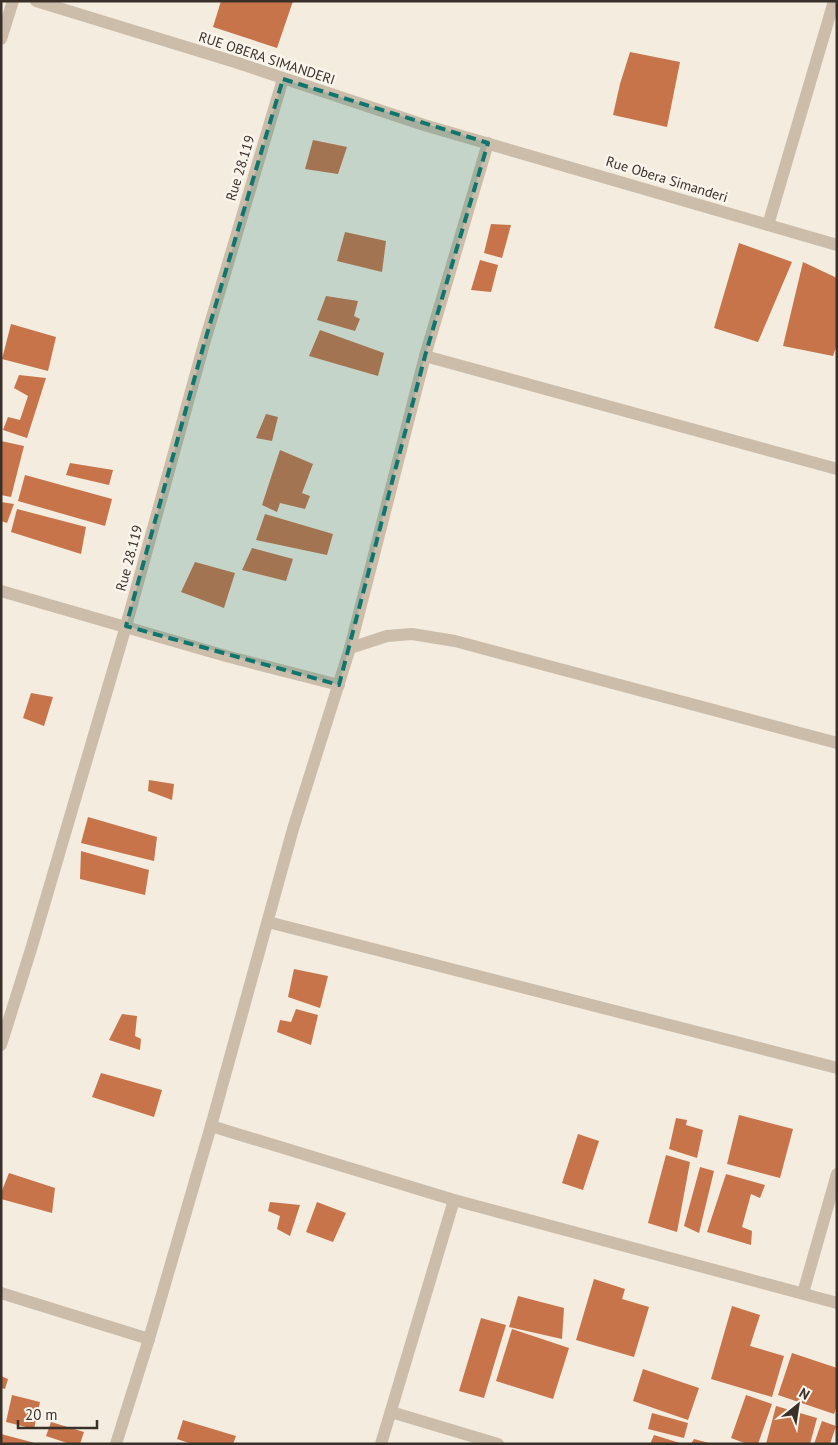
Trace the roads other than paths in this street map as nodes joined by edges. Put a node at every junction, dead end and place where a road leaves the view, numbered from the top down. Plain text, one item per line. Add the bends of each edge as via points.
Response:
1 (12, 1) edge
2 (36, 1) edge
3 (834, 1) edge
4 (1, 39) edge
5 (283, 79) junction
6 (488, 143) junction
7 (768, 225) junction
8 (837, 245) edge
9 (425, 356) junction
10 (837, 469) edge
11 (1, 591) edge
12 (126, 626) junction
13 (350, 648) junction
14 (339, 685) junction
15 (837, 744) edge
16 (268, 922) junction
17 (1, 1045) edge
18 (837, 1068) edge
19 (211, 1126) junction
20 (837, 1174) edge
21 (454, 1200) junction
22 (1, 1293) edge
23 (803, 1293) junction
24 (837, 1303) edge
25 (149, 1339) junction
26 (391, 1412) junction
27 (116, 1444) edge
28 (381, 1444) edge
29 (498, 1444) edge

1 - 4 street
2 - 5 street, RUE OBERA SIMANDERI
3 - 7 street
5 - 6 street, RUE OBERA SIMANDERI
5 - 12 street, Rue 28.119 via 204,344
6 - 7 street, Rue Obera Simanderi
6 - 9 street
7 - 8 street, Rue Obera Simanderi
9 - 10 street
9 - 13 street
11 - 12 street
12 - 14 street
12 - 17 street, Rue 28.119
13 - 14 street
13 - 15 street via 387,636 412,634 455,641
14 - 16 street via 293,829
16 - 18 street
16 - 19 street
19 - 21 street
19 - 25 street
20 - 23 street
21 - 23 street
21 - 26 street
22 - 25 street
23 - 24 street
25 - 27 street
26 - 28 street
26 - 29 street

